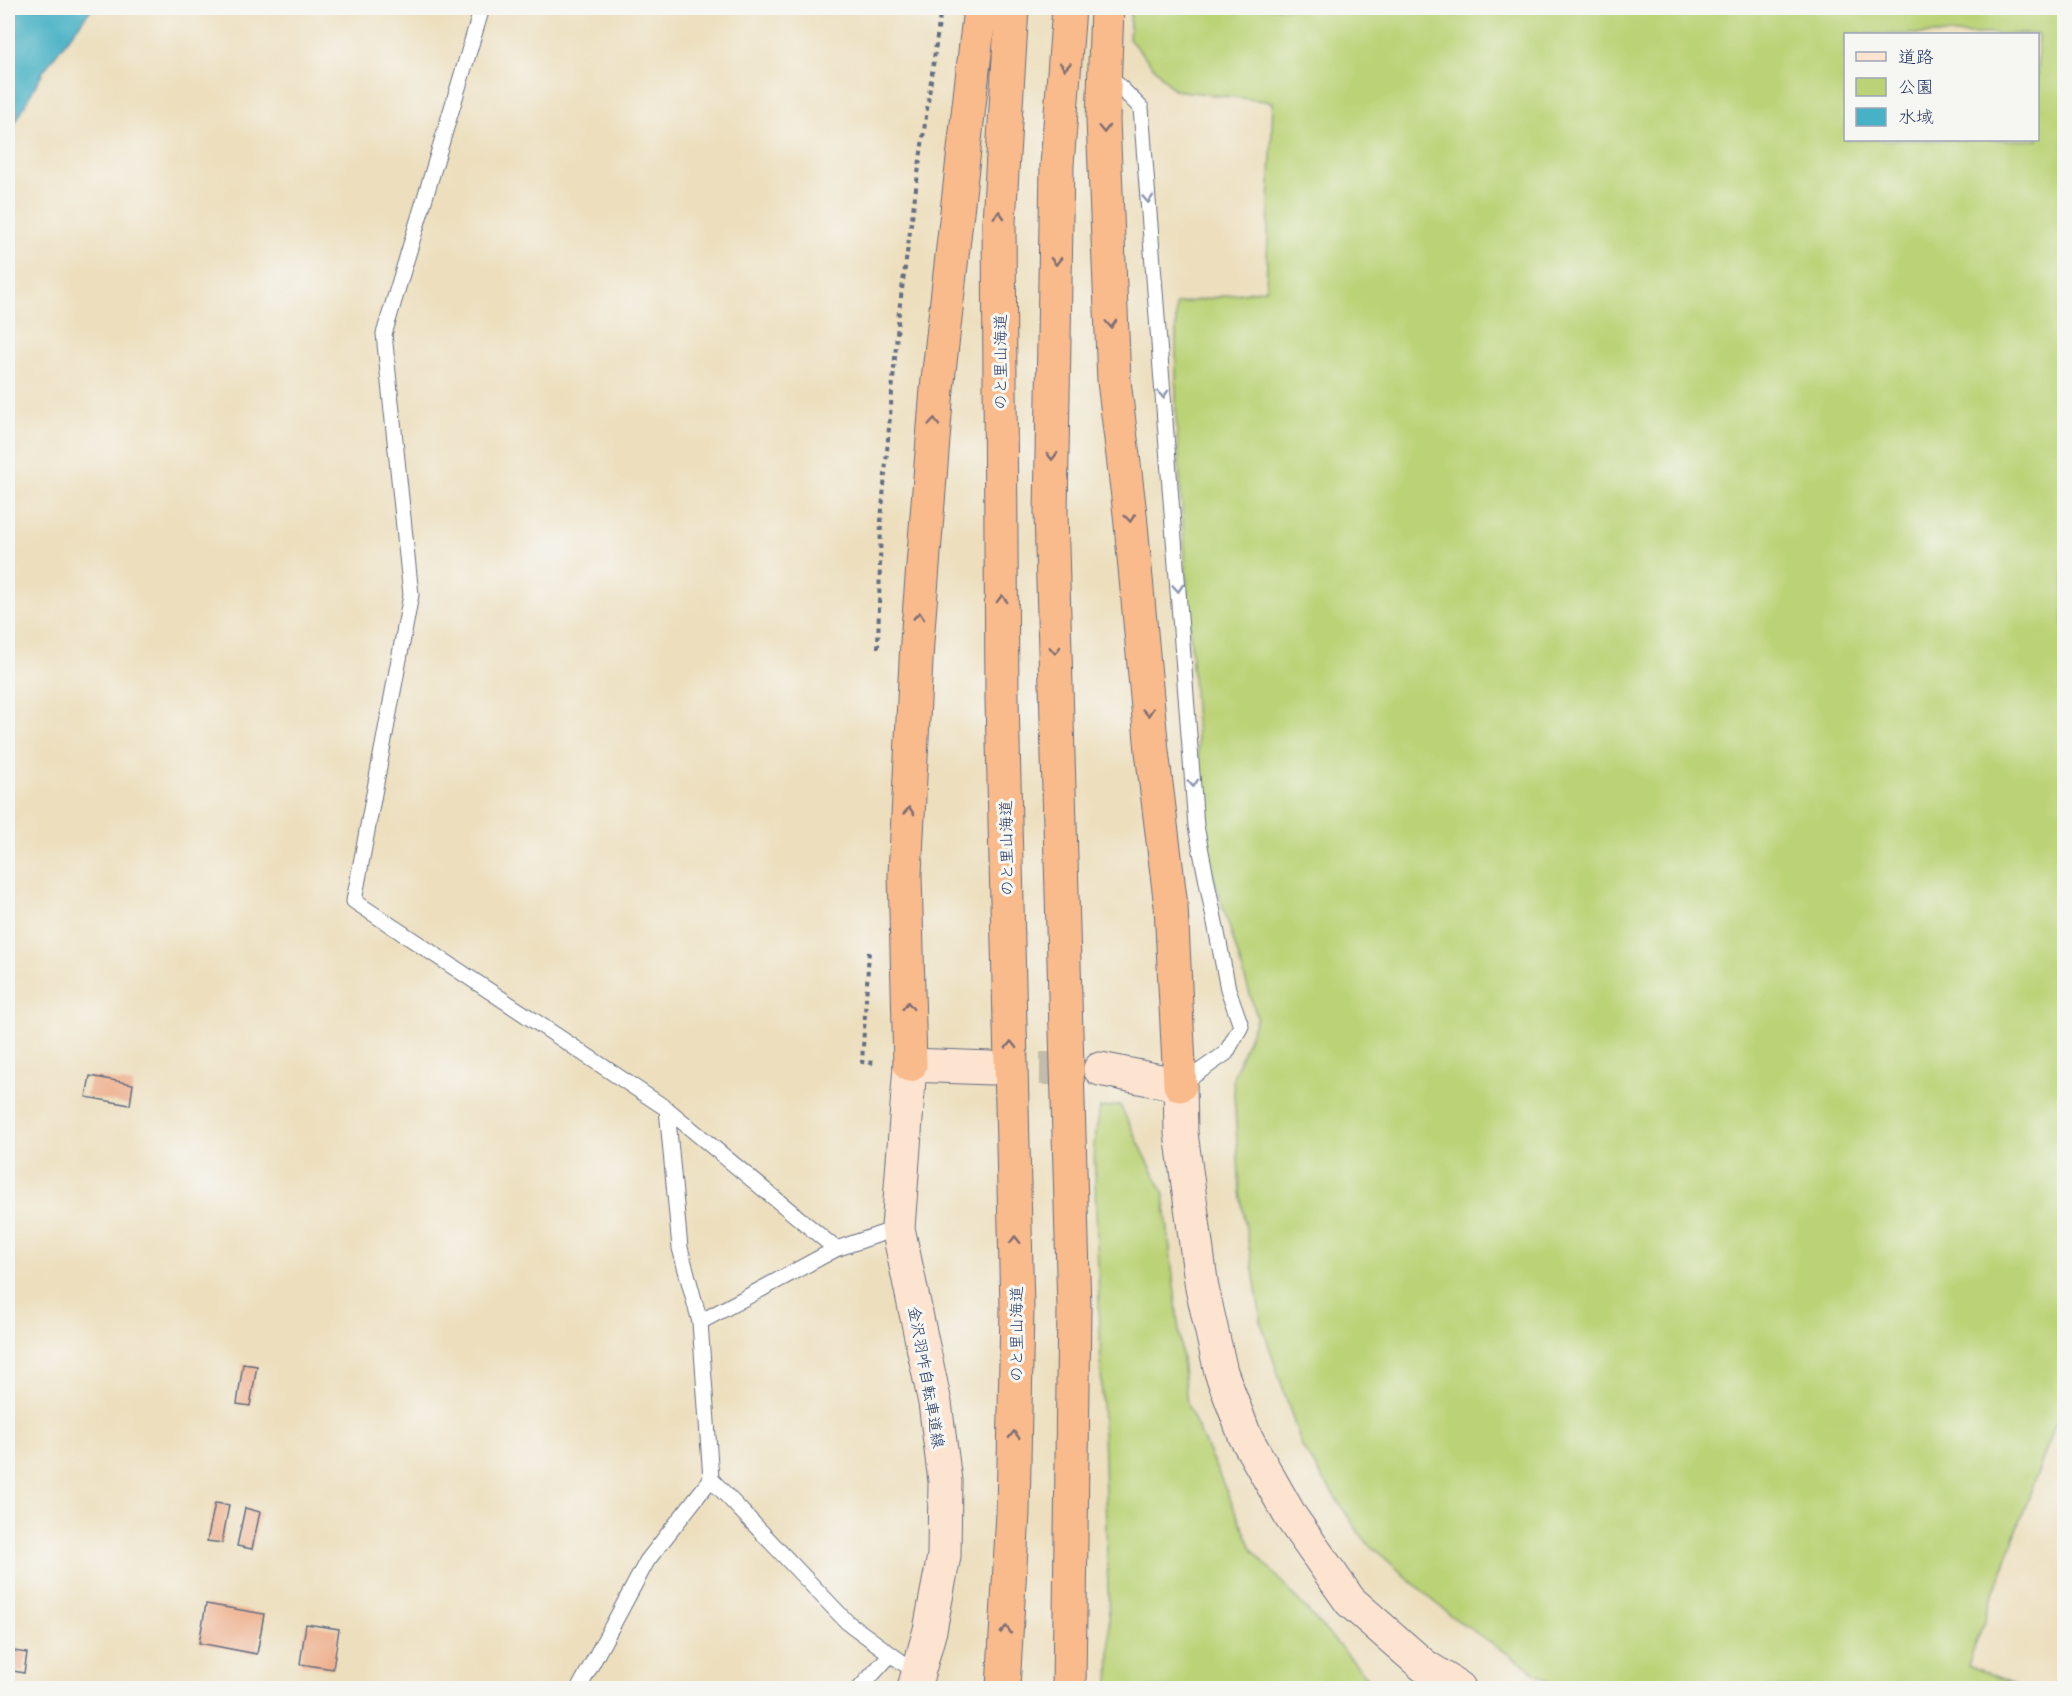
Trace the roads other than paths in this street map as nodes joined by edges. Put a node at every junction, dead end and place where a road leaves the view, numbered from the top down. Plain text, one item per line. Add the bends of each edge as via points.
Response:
1 (482, 8) edge
2 (980, 8) edge
3 (1012, 8) edge
4 (1069, 8) edge
5 (1107, 8) edge
6 (1105, 72) junction
7 (910, 1065) junction
8 (991, 1068) tunnel mouth
9 (1100, 1069) tunnel mouth
10 (1180, 1085) junction
11 (667, 1109) junction
12 (898, 1228) junction
13 (836, 1249) junction
14 (700, 1322) junction
15 (711, 1479) junction
16 (890, 1655) junction
17 (916, 1681) edge
18 (579, 1689) edge
19 (860, 1689) edge
20 (1003, 1689) edge
21 (1069, 1689) edge
22 (1459, 1689) edge

1 - 11 lane via 384,334 411,596 354,901
7 -> 2 highway via 905,874 917,642 937,389
20 -> 3 highway, のと里山海道 via 1017,1308 1002,700 999,221
4 -> 21 highway via 1058,165 1051,513 1074,1308
5 - 6 highway
6 -> 10 highway via 1103,120 1113,381 1171,906
6 -> 10 lane via 1141,108 1196,826 1228,988 1241,1026 1226,1053
7 - 8 street
7 - 12 street, 金沢羽咋自転車道線
9 - 10 street
10 - 22 street via 1181,1133 1202,1288 1221,1372 1245,1436 1291,1517 1350,1600 1423,1665
11 - 13 lane
11 - 14 lane via 680,1248
12 - 13 lane
12 - 17 street, 金沢羽咋自転車道線 via 935,1403 945,1481 944,1556
13 - 14 lane
14 - 15 lane
15 - 16 lane via 847,1622
15 - 18 lane via 647,1561
16 - 17 lane
16 - 19 lane

